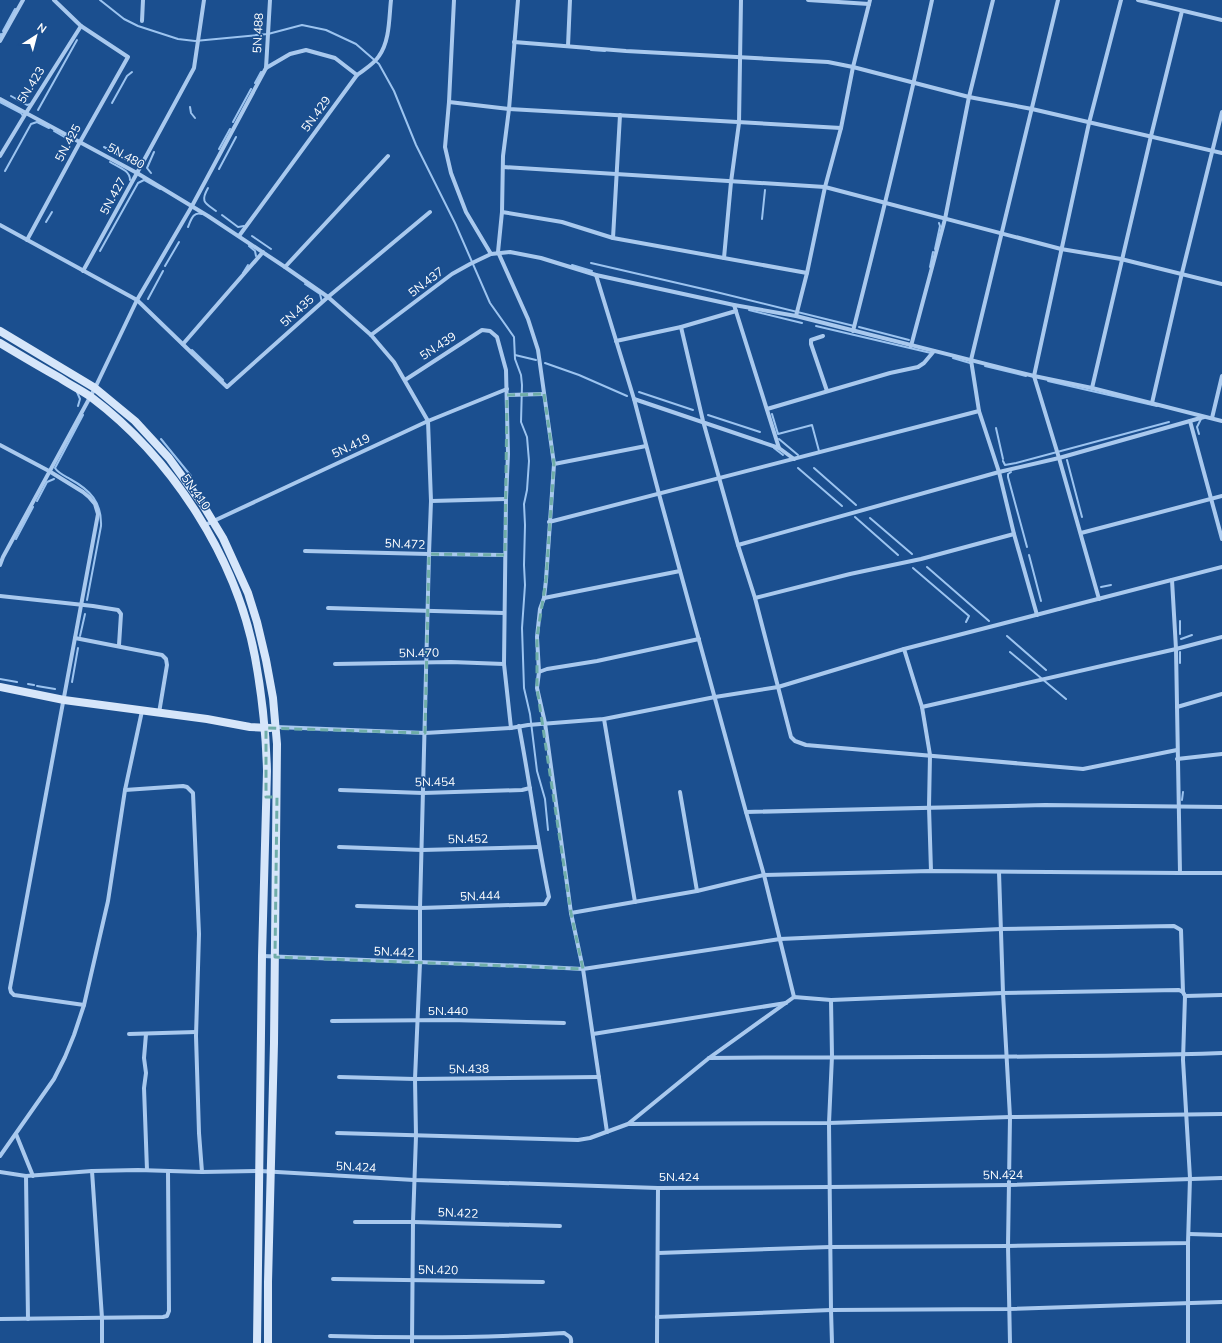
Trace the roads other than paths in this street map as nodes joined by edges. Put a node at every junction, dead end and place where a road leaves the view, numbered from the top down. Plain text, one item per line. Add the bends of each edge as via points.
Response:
1 (23, 0) edge
2 (54, 0) edge
3 (143, 0) edge
4 (204, 0) edge
5 (270, 0) edge
6 (390, 0) edge
7 (454, 0) edge
8 (518, 0) edge
9 (570, 0) edge
10 (741, 0) edge
11 (808, 0) edge
12 (932, 0) edge
13 (993, 0) edge
14 (1058, 0) edge
15 (1121, 0) edge
16 (1138, 0) edge
17 (869, 2) edge
18 (1182, 11) junction
19 (1222, 20) edge
20 (142, 21) dead end
21 (81, 26) junction
22 (0, 41) edge
23 (514, 42) junction
24 (568, 46) junction
25 (741, 57) junction
26 (853, 67) junction
27 (266, 68) junction
28 (358, 75) junction
29 (914, 82) junction
30 (969, 97) junction
31 (0, 99) edge
32 (449, 102) junction
33 (509, 109) junction
34 (1032, 109) junction
35 (1222, 112) edge
36 (26, 113) junction
37 (620, 115) junction
38 (1089, 122) junction
39 (739, 123) junction
40 (841, 128) junction
41 (1151, 136) junction
42 (80, 142) junction
43 (1212, 151) junction
44 (1222, 153) edge
45 (0, 156) edge
46 (388, 156) dead end
47 (503, 167) junction
48 (137, 173) junction
49 (617, 175) junction
50 (731, 182) junction
51 (825, 187) junction
52 (885, 203) junction
53 (192, 206) junction
54 (430, 212) dead end
55 (502, 212) junction
56 (945, 219) junction
57 (0, 225) edge
58 (1002, 234) junction
59 (239, 236) junction
60 (613, 238) junction
61 (27, 240) junction
62 (1061, 250) junction
63 (263, 252) junction
64 (498, 252) junction
65 (491, 254) junction
66 (724, 258) junction
67 (1121, 259) junction
68 (285, 267) junction
69 (83, 271) junction
70 (807, 273) junction
71 (1182, 273) junction
72 (596, 275) junction
73 (1222, 284) edge
74 (328, 297) junction
75 (137, 300) junction
76 (734, 305) junction
77 (736, 311) junction
78 (796, 316) junction
79 (681, 327) junction
80 (0, 331) edge
81 (852, 331) junction
82 (372, 335) junction
83 (822, 336) dead end
84 (616, 341) junction
85 (0, 343) edge
86 (183, 344) junction
87 (911, 346) junction
88 (934, 351) junction
89 (971, 360) junction
90 (1034, 376) junction
91 (1222, 376) edge
92 (405, 380) junction
93 (95, 388) junction
94 (1092, 388) junction
95 (507, 390) junction
96 (827, 392) junction
97 (544, 394) junction
98 (507, 395) junction
99 (89, 396) junction
100 (634, 399) junction
101 (1152, 403) junction
102 (767, 409) junction
103 (979, 411) junction
104 (1206, 417) junction
105 (1212, 418) junction
106 (428, 421) junction
107 (703, 421) junction
108 (1190, 421) junction
109 (1222, 421) edge
110 (0, 445) edge
111 (646, 446) junction
112 (779, 448) junction
113 (1059, 458) junction
114 (794, 459) junction
115 (554, 464) junction
116 (49, 471) junction
117 (999, 472) junction
118 (719, 478) junction
119 (659, 494) junction
120 (1222, 496) edge
121 (506, 499) junction
122 (1211, 499) junction
123 (431, 501) junction
124 (214, 521) junction
125 (549, 522) junction
126 (205, 525) junction
127 (1081, 533) junction
128 (1014, 534) junction
129 (1222, 539) edge
130 (738, 545) junction
131 (305, 551) dead end
132 (428, 554) junction
133 (505, 555) junction
134 (1, 557) edge
135 (0, 565) edge
136 (1222, 567) edge
137 (680, 571) junction
138 (1172, 580) junction
139 (0, 596) edge
140 (544, 598) junction
141 (755, 598) junction
142 (1099, 599) junction
143 (81, 605) junction
144 (328, 608) dead end
145 (428, 610) junction
146 (504, 613) junction
147 (1038, 615) junction
148 (1222, 637) edge
149 (75, 638) junction
150 (699, 639) junction
151 (119, 645) junction
152 (904, 649) junction
153 (1176, 649) junction
154 (335, 664) dead end
155 (426, 664) junction
156 (504, 664) junction
157 (539, 672) junction
158 (0, 687) edge
159 (778, 687) junction
160 (1222, 694) edge
161 (715, 697) junction
162 (64, 700) junction
163 (922, 707) junction
164 (1177, 707) junction
165 (142, 711) junction
166 (159, 714) junction
167 (604, 719) junction
168 (543, 724) junction
169 (519, 726) junction
170 (276, 727) junction
171 (266, 728) junction
172 (511, 728) junction
173 (425, 733) junction
174 (1177, 750) junction
175 (1222, 754) edge
176 (930, 755) junction
177 (1177, 759) junction
178 (530, 788) junction
179 (125, 790) junction
180 (340, 790) dead end
181 (680, 792) dead end
182 (423, 793) junction
183 (266, 797) junction
184 (277, 797) junction
185 (929, 807) junction
186 (1179, 807) junction
187 (1222, 807) edge
188 (746, 812) junction
189 (339, 847) dead end
190 (539, 848) junction
191 (422, 850) junction
192 (931, 871) junction
193 (999, 872) junction
194 (1222, 873) edge
195 (1180, 874) junction
196 (764, 875) junction
197 (698, 891) junction
198 (635, 902) junction
199 (357, 906) dead end
200 (420, 908) junction
201 (571, 913) junction
202 (1001, 929) junction
203 (780, 939) junction
204 (262, 956) junction
205 (275, 957) junction
206 (420, 963) junction
207 (583, 969) junction
208 (1003, 993) junction
209 (1184, 994) junction
210 (1222, 995) edge
211 (794, 997) junction
212 (831, 1000) junction
213 (788, 1002) junction
214 (84, 1005) junction
215 (332, 1021) dead end
216 (417, 1021) junction
217 (564, 1023) dead end
218 (196, 1032) junction
219 (129, 1034) dead end
220 (146, 1034) junction
221 (593, 1034) junction
222 (1222, 1053) edge
223 (1184, 1055) junction
224 (832, 1056) junction
225 (1007, 1057) junction
226 (709, 1058) junction
227 (339, 1077) dead end
228 (599, 1077) junction
229 (416, 1079) junction
230 (1186, 1114) junction
231 (1222, 1114) edge
232 (1010, 1117) junction
233 (829, 1123) junction
234 (628, 1124) junction
235 (606, 1132) junction
236 (337, 1133) dead end
237 (16, 1134) junction
238 (416, 1136) junction
239 (0, 1156) edge
240 (92, 1170) junction
241 (147, 1170) junction
242 (168, 1171) junction
243 (260, 1171) junction
244 (0, 1172) edge
245 (202, 1172) junction
246 (270, 1172) junction
247 (26, 1176) junction
248 (33, 1176) junction
249 (1190, 1178) junction
250 (1222, 1178) edge
251 (414, 1180) junction
252 (1009, 1185) junction
253 (830, 1187) junction
254 (658, 1188) junction
255 (355, 1222) dead end
256 (413, 1222) junction
257 (560, 1226) dead end
258 (1189, 1234) junction
259 (1222, 1235) edge
260 (1188, 1242) junction
261 (1008, 1246) junction
262 (830, 1247) junction
263 (658, 1253) junction
264 (333, 1279) dead end
265 (412, 1279) junction
266 (543, 1282) dead end
267 (1188, 1302) junction
268 (1222, 1302) edge
269 (1009, 1309) junction
270 (831, 1310) junction
271 (658, 1317) junction
272 (102, 1318) junction
273 (0, 1319) edge
274 (28, 1319) junction
275 (330, 1336) dead end
276 (412, 1338) junction
277 (102, 1343) edge
278 (257, 1343) edge
279 (268, 1343) edge
280 (412, 1343) edge
281 (571, 1343) edge
282 (657, 1343) edge
283 (832, 1343) edge
284 (1010, 1343) edge
285 (1188, 1343) edge

1 - 22 street
2 - 21 street
3 - 20 street
4 - 48 street, 5N.427 via 194,68
5 - 27 street, 5N.488
6 - 28 street, 5N.429 via 386,42 380,55
7 - 32 street
8 - 23 street
9 - 24 street
10 - 25 street
11 - 17 street
12 - 29 street
13 - 30 street
14 - 34 street
15 - 38 street
16 - 18 street
17 - 26 street
18 - 19 street
18 - 41 street
21 - 36 street, 5N.423
21 - 42 street, 5N.425 via 128,57
23 - 24 street
23 - 33 street
24 - 25 street
25 - 26 street via 828,62
25 - 39 street
26 - 29 street
26 - 40 street
27 - 28 street via 290,54 306,50 335,58
27 - 53 street
28 - 59 street, 5N.429
29 - 30 street
29 - 52 street
30 - 34 street
30 - 56 street
31 - 36 street, 5N.480
32 - 33 street
32 - 65 street via 445,147 451,173 466,212
33 - 37 street
33 - 47 street
34 - 38 street
34 - 58 street
35 - 43 street
36 - 42 street, 5N.480
36 - 45 street, 5N.423
37 - 39 street
37 - 49 street
38 - 41 street
38 - 62 street
39 - 40 street
39 - 50 street
40 - 51 street
41 - 43 street
41 - 67 street
42 - 48 street, 5N.480
42 - 61 street, 5N.425
43 - 44 street
43 - 71 street
46 - 68 street
47 - 49 street
47 - 55 street
48 - 53 street, 5N.480
48 - 69 street, 5N.427
49 - 50 street
49 - 60 street
50 - 51 street
50 - 66 street
51 - 52 street
51 - 70 street
52 - 56 street
52 - 81 street
53 - 59 street, 5N.480
53 - 75 street
54 - 74 street, 5N.435
55 - 60 street via 562,222
55 - 64 street
56 - 58 street
56 - 87 street
57 - 61 street, 5N.435
58 - 62 street
58 - 89 street
59 - 63 street, 5N.480
60 - 66 street
61 - 69 street, 5N.435
62 - 67 street
62 - 90 street
63 - 68 street, 5N.480
63 - 86 street
64 - 65 street, 5N.437
64 - 72 street via 525,254
64 - 97 street via 528,319 538,350
65 - 82 street, 5N.437 via 452,274
66 - 70 street
67 - 71 street
67 - 94 street
68 - 74 street, 5N.480
69 - 75 street, 5N.435
70 - 78 street
71 - 73 street
71 - 101 street
72 - 76 street
72 - 84 street
74 - 82 street, 5N.480
74 - 86 street, 5N.435 via 227,386
75 - 86 street, 5N.435
75 - 93 street
76 - 77 street
76 - 78 street
77 - 79 street
77 - 102 street
78 - 81 street
79 - 84 street
79 - 107 street
80 - 93 main road
81 - 87 street
82 - 92 street, 5N.480
83 - 96 street via 811,340 811,344
84 - 100 street
85 - 99 main road, 5N.410
87 - 88 street
88 - 89 street
88 - 96 street via 918,367
89 - 90 street
89 - 103 street
90 - 94 street
90 - 113 street
91 - 105 street
92 - 95 street, 5N.439 via 482,330 490,331 497,337 506,370
92 - 106 street, 5N.480
93 - 99 street
93 - 124 main road via 135,421 157,445
94 - 101 street
95 - 98 street
95 - 106 street, 5N.419
96 - 102 street
97 - 98 street
97 - 115 street
98 - 121 street
99 - 116 street
99 - 126 main road, 5N.410 via 120,421 152,453
100 - 107 street
100 - 111 street
101 - 104 street
102 - 112 street
103 - 114 street
103 - 117 street
104 - 105 street
104 - 108 street
105 - 109 street
106 - 123 street
106 - 124 street, 5N.419
107 - 112 street
107 - 118 street
108 - 113 street
108 - 122 street
110 - 116 street
111 - 115 street
111 - 119 street
112 - 114 street
113 - 117 street
113 - 127 street
114 - 118 street
115 - 125 street
116 - 134 street
116 - 143 street via 89,497 95,504 98,514
117 - 128 street
117 - 130 street
118 - 119 street
118 - 130 street
119 - 125 street
119 - 137 street
120 - 122 street
121 - 123 street
121 - 133 street
122 - 127 street
122 - 129 street
123 - 132 street
124 - 126 street, 5N.419
124 - 170 main road via 239,573 258,622 268,668
125 - 140 street
126 - 171 main road, 5N.410 via 230,578 247,627 255,656
127 - 142 street
128 - 141 street
128 - 147 street
130 - 141 street
131 - 132 street, 5N.472
132 - 133 street, 5N.472
132 - 145 street
133 - 146 street
134 - 135 street
136 - 138 street
137 - 140 street
137 - 150 street
138 - 142 street
138 - 153 street
139 - 143 street
140 - 157 street via 537,637
141 - 159 street
142 - 147 street
143 - 149 street
143 - 151 street via 120,612
144 - 145 street
145 - 146 street
145 - 155 street
146 - 156 street
147 - 152 street
148 - 153 street
149 - 151 street
149 - 162 street
150 - 157 street
150 - 161 street
151 - 166 street via 158,653 166,659
152 - 159 street
152 - 163 street
153 - 163 street
153 - 164 street
154 - 155 street, 5N.470
155 - 156 street, 5N.470
155 - 173 street
156 - 172 street
157 - 168 street via 537,688
158 - 162 main road
159 - 161 street
159 - 176 street via 791,737 800,744
160 - 164 street
161 - 167 street
161 - 188 street
162 - 165 main road
162 - 214 street via 10,992 14,995
163 - 176 street
164 - 174 street
165 - 166 main road
165 - 179 street
166 - 171 main road
167 - 168 street
167 - 198 street
168 - 169 street
168 - 201 street
169 - 172 street
169 - 178 street
170 - 171 main road
170 - 173 street
170 - 184 main road
171 - 183 main road, 5N.410
172 - 173 street
173 - 182 street
174 - 176 street via 1083,769
174 - 177 street
175 - 177 street
176 - 185 street
177 - 186 street
178 - 182 street, 5N.454
178 - 190 street
179 - 214 street via 108,901
179 - 218 street via 183,786 193,793 200,934
180 - 182 street, 5N.454
181 - 197 street
182 - 191 street
183 - 184 main road
183 - 204 main road, 5N.410
184 - 205 main road
185 - 186 street
185 - 188 street
185 - 192 street
186 - 187 street
186 - 195 street
188 - 196 street
189 - 191 street, 5N.452
190 - 191 street, 5N.452
190 - 200 street, 5N.444 via 549,897 545,904
191 - 200 street
192 - 193 street
192 - 196 street
193 - 195 street
193 - 202 street
194 - 195 street
196 - 197 street
196 - 203 street
197 - 198 street
198 - 201 street
199 - 200 street, 5N.444
200 - 206 street
201 - 207 street
202 - 203 street, 5N.442
202 - 208 street
202 - 209 street, 5N.442 via 1179,927
203 - 207 street, 5N.442
203 - 211 street
204 - 205 street, 5N.442
204 - 243 main road, 5N.410
205 - 206 street, 5N.442
205 - 246 main road
206 - 207 street, 5N.442
206 - 216 street
207 - 221 street
208 - 209 street via 1180,990
208 - 212 street
208 - 225 street
209 - 210 street
209 - 223 street
211 - 212 street
211 - 213 street
212 - 224 street
213 - 221 street
213 - 226 street
214 - 237 street via 54,1079
215 - 216 street, 5N.440
216 - 217 street, 5N.440
216 - 229 street
218 - 220 street
218 - 245 street
219 - 220 street
220 - 241 street via 144,1088
221 - 228 street
222 - 223 street
223 - 225 street
223 - 230 street
224 - 225 street
224 - 226 street
224 - 233 street
225 - 232 street
226 - 234 street
227 - 229 street, 5N.438
228 - 229 street, 5N.438
228 - 235 street
229 - 238 street
230 - 231 street
230 - 232 street
230 - 249 street
232 - 233 street
232 - 252 street
233 - 234 street
233 - 253 street
234 - 235 street
235 - 238 street via 578,1140
236 - 238 street
237 - 239 street
237 - 248 street
238 - 251 street
240 - 241 street, 5N.424
240 - 248 street, 5N.424
240 - 272 street
241 - 242 street, 5N.424
242 - 245 street, 5N.424
242 - 272 street via 170,1311 163,1317
243 - 245 street, 5N.424
243 - 246 street, 5N.424
243 - 278 main road, 5N.410
244 - 247 street, 5N.424
246 - 251 street, 5N.424
246 - 279 main road
247 - 248 street, 5N.424
247 - 274 street
249 - 250 street, 5N.424
249 - 252 street, 5N.424
249 - 258 street
251 - 254 street, 5N.424
251 - 256 street
252 - 253 street, 5N.424
252 - 261 street
253 - 254 street, 5N.424
253 - 262 street
254 - 263 street
255 - 256 street, 5N.422
256 - 257 street, 5N.422
256 - 265 street
258 - 259 street
258 - 260 street
260 - 261 street
260 - 267 street
261 - 262 street
261 - 269 street
262 - 263 street
262 - 270 street
263 - 271 street
264 - 265 street, 5N.420
265 - 266 street, 5N.420
265 - 276 street
267 - 268 street
267 - 269 street
267 - 285 street
269 - 270 street
269 - 284 street
270 - 271 street
270 - 283 street
271 - 282 street
272 - 274 street
272 - 277 street
273 - 274 street
275 - 276 street
276 - 280 street
276 - 281 street via 564,1333 570,1336

